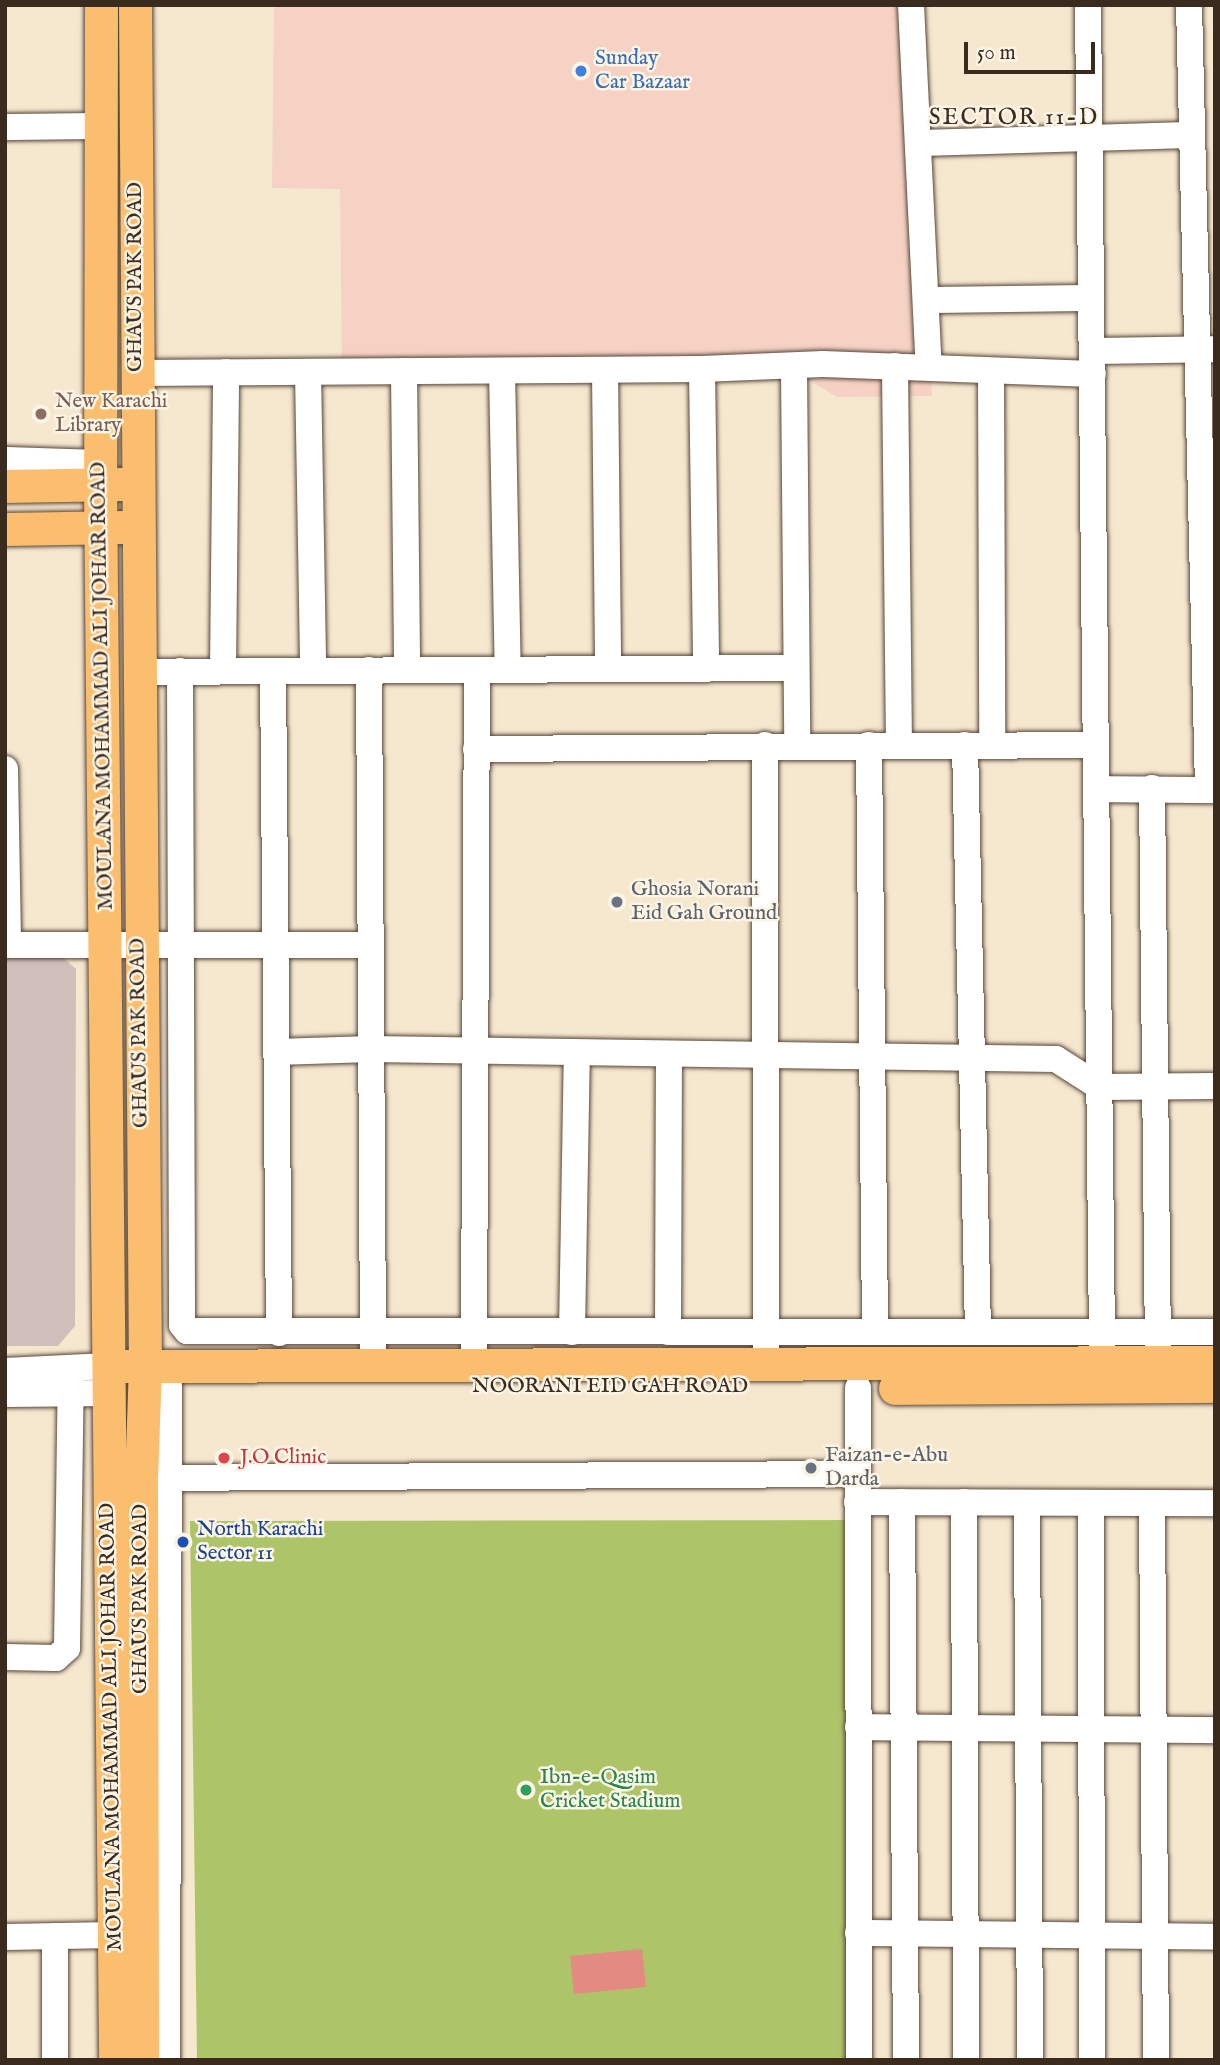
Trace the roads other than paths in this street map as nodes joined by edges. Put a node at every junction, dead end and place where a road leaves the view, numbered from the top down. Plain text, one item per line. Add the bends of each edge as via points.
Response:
1 (101, 5) edge
2 (135, 5) edge
3 (911, 5) edge
4 (1088, 5) edge
5 (1189, 5) edge
6 (1203, 71) edge
7 (101, 126) junction
8 (5, 127) edge
9 (1192, 135) junction
10 (1090, 136) junction
11 (918, 143) junction
12 (1091, 298) junction
13 (927, 300) junction
14 (1206, 349) edge
15 (1092, 363) junction
16 (895, 366) junction
17 (794, 368) junction
18 (929, 368) junction
19 (702, 369) junction
20 (606, 370) junction
21 (404, 371) junction
22 (502, 371) junction
23 (226, 372) junction
24 (308, 372) junction
25 (137, 373) junction
26 (991, 374) junction
27 (5, 460) edge
28 (101, 474) junction
29 (138, 484) junction
30 (5, 486) edge
31 (137, 527) junction
32 (101, 528) junction
33 (5, 529) edge
34 (1209, 568) edge
35 (796, 668) junction
36 (608, 669) junction
37 (706, 669) junction
38 (369, 670) junction
39 (407, 670) junction
40 (477, 670) junction
41 (508, 670) junction
42 (138, 671) junction
43 (180, 671) junction
44 (223, 671) junction
45 (273, 671) junction
46 (313, 671) junction
47 (765, 745) junction
48 (797, 745) junction
49 (869, 745) junction
50 (899, 745) junction
51 (965, 745) junction
52 (992, 745) junction
53 (1096, 745) junction
54 (475, 749) junction
55 (5, 769) edge
56 (1152, 788) junction
57 (1097, 789) junction
58 (1212, 790) edge
59 (7, 945) edge
60 (106, 945) junction
61 (139, 945) junction
62 (178, 945) junction
63 (275, 945) junction
64 (370, 945) junction
65 (371, 1049) junction
66 (276, 1052) junction
67 (476, 1052) junction
68 (576, 1054) junction
69 (669, 1054) junction
70 (763, 1055) junction
71 (872, 1059) junction
72 (972, 1059) junction
73 (1157, 1086) junction
74 (1215, 1086) edge
75 (1100, 1087) junction
76 (475, 1331) junction
77 (373, 1332) junction
78 (572, 1332) junction
79 (668, 1332) junction
80 (766, 1332) junction
81 (875, 1332) junction
82 (978, 1332) junction
83 (1215, 1332) edge
84 (279, 1333) junction
85 (1102, 1347) junction
86 (1158, 1347) junction
87 (1215, 1362) edge
88 (473, 1366) junction
89 (766, 1366) junction
90 (373, 1367) junction
91 (5, 1371) edge
92 (152, 1379) junction
93 (108, 1380) junction
94 (71, 1381) junction
95 (1215, 1386) edge
96 (858, 1388) junction
97 (5, 1394) edge
98 (858, 1474) junction
99 (154, 1478) junction
100 (857, 1502) junction
101 (902, 1502) junction
102 (964, 1502) junction
103 (1027, 1503) junction
104 (1091, 1503) junction
105 (1152, 1503) junction
106 (1215, 1503) edge
107 (5, 1657) edge
108 (858, 1727) junction
109 (904, 1727) junction
110 (965, 1728) junction
111 (1028, 1728) junction
112 (1092, 1729) junction
113 (1154, 1729) junction
114 (1215, 1730) edge
115 (858, 1933) junction
116 (905, 1934) junction
117 (966, 1934) junction
118 (114, 1935) junction
119 (1029, 1935) junction
120 (1092, 1936) junction
121 (5, 1937) edge
122 (55, 1937) junction
123 (1155, 1937) junction
124 (1215, 1937) edge
125 (55, 2060) edge
126 (115, 2060) edge
127 (142, 2060) edge
128 (167, 2060) edge
129 (859, 2060) edge
130 (906, 2060) edge
131 (966, 2060) edge
132 (1030, 2060) edge
133 (1092, 2060) edge
134 (1156, 2060) edge

1 - 7 main road, MOULANA MOHAMMAD ALI JOHAR ROAD
2 - 25 main road, GHAUS PAK ROAD
3 - 11 street
4 - 10 street
5 - 6 street
6 - 9 street
7 - 8 street
7 - 28 main road, MOULANA MOHAMMAD ALI JOHAR ROAD
9 - 10 street
9 - 14 street
10 - 11 street
10 - 12 street
11 - 13 street
12 - 13 street
12 - 15 street
13 - 18 street
14 - 15 street
14 - 34 street
15 - 26 street
15 - 53 street
16 - 17 street
16 - 18 street
16 - 50 street
17 - 19 street
17 - 35 street
18 - 26 street
19 - 20 street
19 - 37 street
20 - 22 street
20 - 36 street
21 - 22 street
21 - 24 street
21 - 39 street
22 - 41 street
23 - 24 street
23 - 25 street
23 - 44 street
24 - 46 street
25 - 29 main road, GHAUS PAK ROAD
26 - 52 street
27 - 28 street
28 - 29 main road
28 - 30 main road
28 - 32 main road, MOULANA MOHAMMAD ALI JOHAR ROAD
29 - 31 main road, GHAUS PAK ROAD
31 - 32 main road
31 - 42 main road, GHAUS PAK ROAD
32 - 33 main road
32 - 60 main road, MOULANA MOHAMMAD ALI JOHAR ROAD
34 - 58 street
35 - 37 street
35 - 48 street
36 - 37 street
36 - 41 street
38 - 39 street
38 - 46 street
38 - 64 street
39 - 40 street
40 - 41 street
40 - 54 street
42 - 43 street
42 - 61 main road, GHAUS PAK ROAD
43 - 44 street
43 - 62 street
44 - 45 street
45 - 46 street
45 - 63 street
47 - 48 street
47 - 54 street
47 - 70 street
48 - 49 street
49 - 50 street
49 - 71 street
50 - 51 street
51 - 52 street
51 - 72 street
52 - 53 street
53 - 57 street
54 - 67 street
55 - 59 street
56 - 57 street
56 - 58 street
56 - 73 street
57 - 75 street
59 - 60 street
60 - 61 street
60 - 93 main road, MOULANA MOHAMMAD ALI JOHAR ROAD
61 - 62 street
61 - 92 main road, GHAUS PAK ROAD
62 - 63 street
62 - 84 street via 182,1325 195,1334
63 - 64 street
63 - 66 street
64 - 65 street
65 - 66 street
65 - 67 street
65 - 77 street
66 - 84 street
67 - 68 street
67 - 76 street
68 - 69 street
68 - 78 street
69 - 70 street
69 - 79 street
70 - 71 street
70 - 80 street
71 - 72 street
71 - 81 street
72 - 75 street via 1056,1059
72 - 82 street
73 - 74 street
73 - 75 street
73 - 86 street
75 - 85 street
76 - 77 street
76 - 78 street
76 - 88 street
77 - 84 street
77 - 90 street
78 - 79 street
79 - 80 street
80 - 81 street
80 - 89 street
81 - 82 street
82 - 85 street
83 - 86 street
85 - 86 main road, NOORANI EID GAH ROAD
85 - 89 main road, NOORANI EID GAH ROAD
86 - 87 main road, NOORANI EID GAH ROAD
88 - 89 main road, NOORANI EID GAH ROAD
88 - 90 main road, NOORANI EID GAH ROAD
90 - 92 main road, NOORANI EID GAH ROAD
91 - 94 street, NOORANI EID GAH ROAD
92 - 93 main road, NOORANI EID GAH ROAD
92 - 96 main road, NOORANI EID GAH ROAD
92 - 99 main road, GHAUS PAK ROAD
93 - 94 street, NOORANI EID GAH ROAD
93 - 118 main road, MOULANA MOHAMMAD ALI JOHAR ROAD
94 - 97 street, NOORANI EID GAH ROAD
94 - 107 street via 67,1648 56,1658
95 - 96 main road, NOORANI EID GAH ROAD
96 - 98 street
98 - 99 street
98 - 100 street
99 - 127 main road, GHAUS PAK ROAD
99 - 128 street
100 - 101 street
100 - 108 street
101 - 102 street
101 - 109 street
102 - 103 street
102 - 110 street
103 - 104 street
103 - 111 street
104 - 105 street
104 - 112 street
105 - 106 street
105 - 113 street
108 - 109 street
108 - 115 street
109 - 110 street
109 - 116 street
110 - 111 street
110 - 117 street
111 - 112 street
111 - 119 street
112 - 113 street
112 - 120 street
113 - 114 street
113 - 123 street
115 - 116 street
115 - 129 street
116 - 117 street
116 - 130 street
117 - 119 street
117 - 131 street
118 - 122 street
118 - 126 main road, MOULANA MOHAMMAD ALI JOHAR ROAD
119 - 120 street
119 - 132 street
120 - 123 street
120 - 133 street
121 - 122 street
122 - 125 street
123 - 124 street
123 - 134 street

